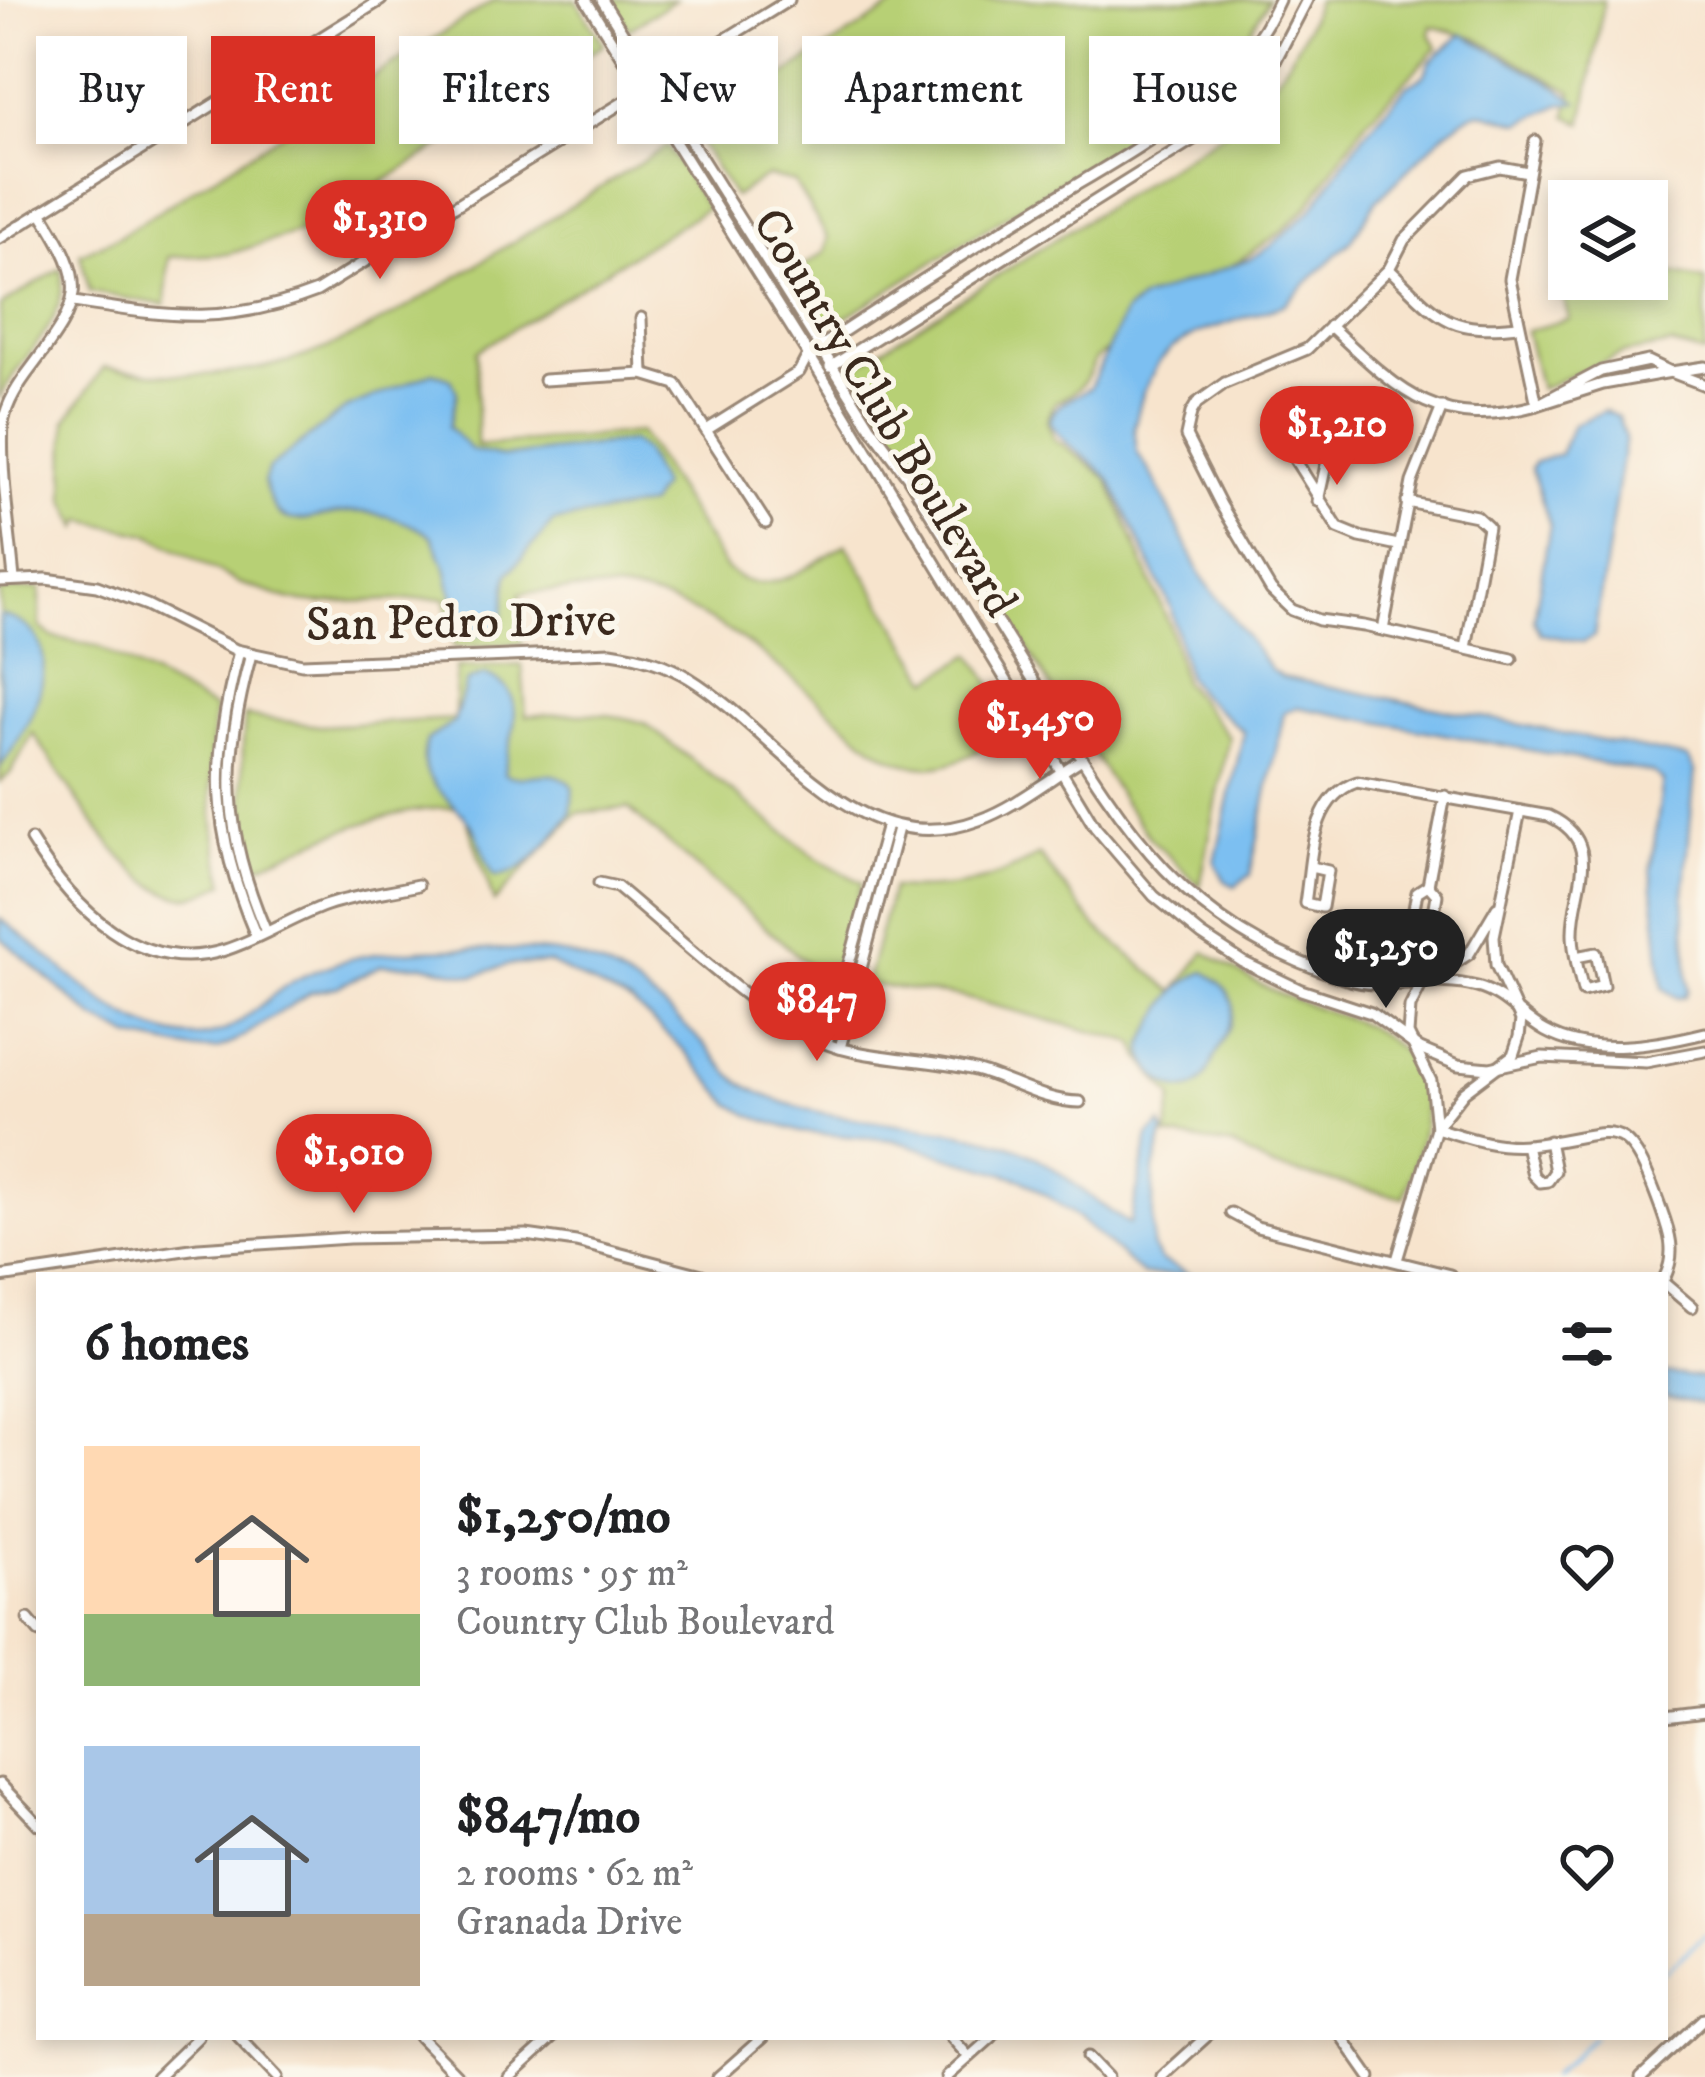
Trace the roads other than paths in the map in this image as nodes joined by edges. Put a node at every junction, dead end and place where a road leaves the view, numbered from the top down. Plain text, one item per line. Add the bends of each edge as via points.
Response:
1 (382, 0) edge
2 (586, 0) edge
3 (602, 0) edge
4 (789, 0) edge
5 (1280, 0) edge
6 (1307, 0) edge
7 (625, 36) edge
8 (732, 36) edge
9 (617, 50) edge
10 (617, 108) edge
11 (1535, 142) dead end
12 (676, 144) edge
13 (693, 144) edge
14 (1528, 172) junction
15 (41, 212) junction
16 (0, 238) edge
17 (1389, 269) junction
18 (73, 302) junction
19 (641, 318) dead end
20 (1330, 326) junction
21 (1518, 326) junction
22 (820, 347) junction
23 (808, 355) junction
24 (832, 366) junction
25 (1705, 367) edge
26 (800, 372) junction
27 (1671, 372) junction
28 (820, 373) junction
29 (643, 374) junction
30 (544, 380) dead end
31 (1705, 385) edge
32 (1537, 405) junction
33 (1442, 407) junction
34 (708, 429) junction
35 (1277, 431) dead end
36 (1289, 451) junction
37 (1318, 501) junction
38 (1407, 502) junction
39 (766, 523) dead end
40 (1398, 545) junction
41 (14, 580) junction
42 (0, 581) edge
43 (1383, 631) junction
44 (1466, 648) junction
45 (245, 653) junction
46 (1512, 659) dead end
47 (1082, 758) junction
48 (1060, 772) junction
49 (1445, 796) junction
50 (1520, 811) junction
51 (893, 827) junction
52 (31, 840) dead end
53 (1311, 868) dead end
54 (599, 883) dead end
55 (418, 885) dead end
56 (1428, 885) dead end
57 (1497, 907) junction
58 (261, 934) junction
59 (1576, 957) dead end
60 (1421, 985) junction
61 (1517, 1009) junction
62 (1705, 1033) edge
63 (827, 1043) junction
64 (1412, 1043) junction
65 (840, 1048) junction
66 (1705, 1051) edge
67 (1504, 1064) junction
68 (1080, 1102) dead end
69 (1436, 1128) junction
70 (1549, 1141) junction
71 (1526, 1145) junction
72 (1231, 1214) dead end
73 (1397, 1260) junction
74 (690, 1272) edge
75 (1439, 1272) edge
76 (1667, 1272) edge
77 (0, 1277) edge
78 (1668, 1283) edge
79 (1692, 1307) dead end
80 (28, 1619) dead end
81 (36, 1628) edge
82 (1705, 1715) edge
83 (1668, 1717) edge
84 (0, 1784) edge
85 (36, 1823) edge
86 (1705, 2018) edge
87 (195, 2040) edge
88 (242, 2040) edge
89 (423, 2040) edge
90 (550, 2040) edge
91 (760, 2040) edge
92 (954, 2040) edge
93 (989, 2040) edge
94 (1203, 2040) edge
95 (1344, 2040) edge
96 (969, 2057) junction
97 (1088, 2057) dead end
98 (1654, 2064) junction
99 (157, 2077) edge
100 (277, 2077) edge
101 (459, 2077) edge
102 (508, 2077) edge
103 (718, 2077) edge
104 (947, 2077) edge
105 (1107, 2077) edge
106 (1162, 2077) edge
107 (1370, 2077) edge
108 (1641, 2077) edge
109 (1666, 2077) edge

1 - 15 street
2 - 9 street, Country Club Boulevard
3 - 7 street, Country Club Boulevard
4 - 8 street
5 - 22 street via 1249,54 1198,107
6 - 24 street via 1271,69 1212,129
10 - 18 street via 364,266 298,298 190,318
11 - 14 street
12 - 23 street, Country Club Boulevard
13 - 22 street, Country Club Boulevard
14 - 17 street via 1487,168 1468,175 1404,240
14 - 21 street via 1510,279
15 - 16 street
15 - 18 street via 69,260
17 - 20 street
17 - 21 street via 1441,320
18 - 41 street via 3,422
19 - 29 street
20 - 33 street via 1401,390
20 - 43 street via 1300,353 1238,376 1197,403 1186,436 1280,601 1305,616
21 - 32 street
22 - 23 street
22 - 24 street, Country Club Boulevard
23 - 26 street
23 - 28 street, Country Club Boulevard
24 - 28 street
24 - 47 street, Country Club Boulevard
25 - 27 street
26 - 28 street
26 - 34 street
27 - 31 street
27 - 32 street
27 - 32 street via 1648,361 1614,367
28 - 48 street, Country Club Boulevard
29 - 30 street
29 - 34 street via 676,384
32 - 33 street via 1500,412
33 - 38 street
34 - 39 street
35 - 36 street
36 - 37 street
36 - 37 street via 1320,439 1330,447
37 - 40 street via 1345,532
38 - 40 street
38 - 44 street via 1476,516 1488,527
40 - 43 street
41 - 42 street, San Pedro Drive
41 - 45 street, San Pedro Drive via 113,591
43 - 44 street
44 - 46 street
45 - 51 street, San Pedro Drive via 324,665 568,652 644,658 694,681 841,801
45 - 58 street via 229,778 238,855
47 - 48 street
47 - 60 street, Country Club Boulevard via 1148,854 1235,928 1346,979
48 - 51 street via 968,824
48 - 64 street, Country Club Boulevard via 1114,853 1190,926 1275,979 1379,1017
49 - 50 street
49 - 53 street via 1366,782 1341,789 1321,814
49 - 56 street
50 - 57 street
50 - 59 street via 1557,820 1580,844
51 - 63 street
51 - 65 street
52 - 58 street via 57,879 127,942 184,956
54 - 63 street via 617,886 771,1012
55 - 58 street via 329,904
57 - 60 street via 1468,954
57 - 61 street via 1496,965
60 - 61 street, Country Club Boulevard via 1479,988
60 - 64 street via 1407,1022
61 - 62 street, Country Club Boulevard via 1542,1030 1578,1043 1650,1044
61 - 67 street via 1519,1037
63 - 65 street
64 - 67 street, Country Club Boulevard via 1459,1065
64 - 69 street via 1431,1081
65 - 68 street via 951,1064
66 - 67 street, Country Club Boulevard via 1646,1062 1542,1057
67 - 69 street via 1465,1092
69 - 71 street
69 - 73 street
70 - 71 street
70 - 71 street via 1555,1171 1548,1181 1533,1175
70 - 76 street via 1606,1133 1639,1152 1673,1247
72 - 73 street
73 - 75 street
74 - 77 street via 526,1235 198,1248
78 - 79 street
80 - 81 street
82 - 83 street
84 - 85 street
86 - 98 street
87 - 99 street
88 - 100 street
89 - 101 street
90 - 102 street
91 - 103 street
92 - 96 street
93 - 96 street
94 - 106 street
95 - 107 street
96 - 104 street
97 - 105 street
98 - 108 street
98 - 109 street

